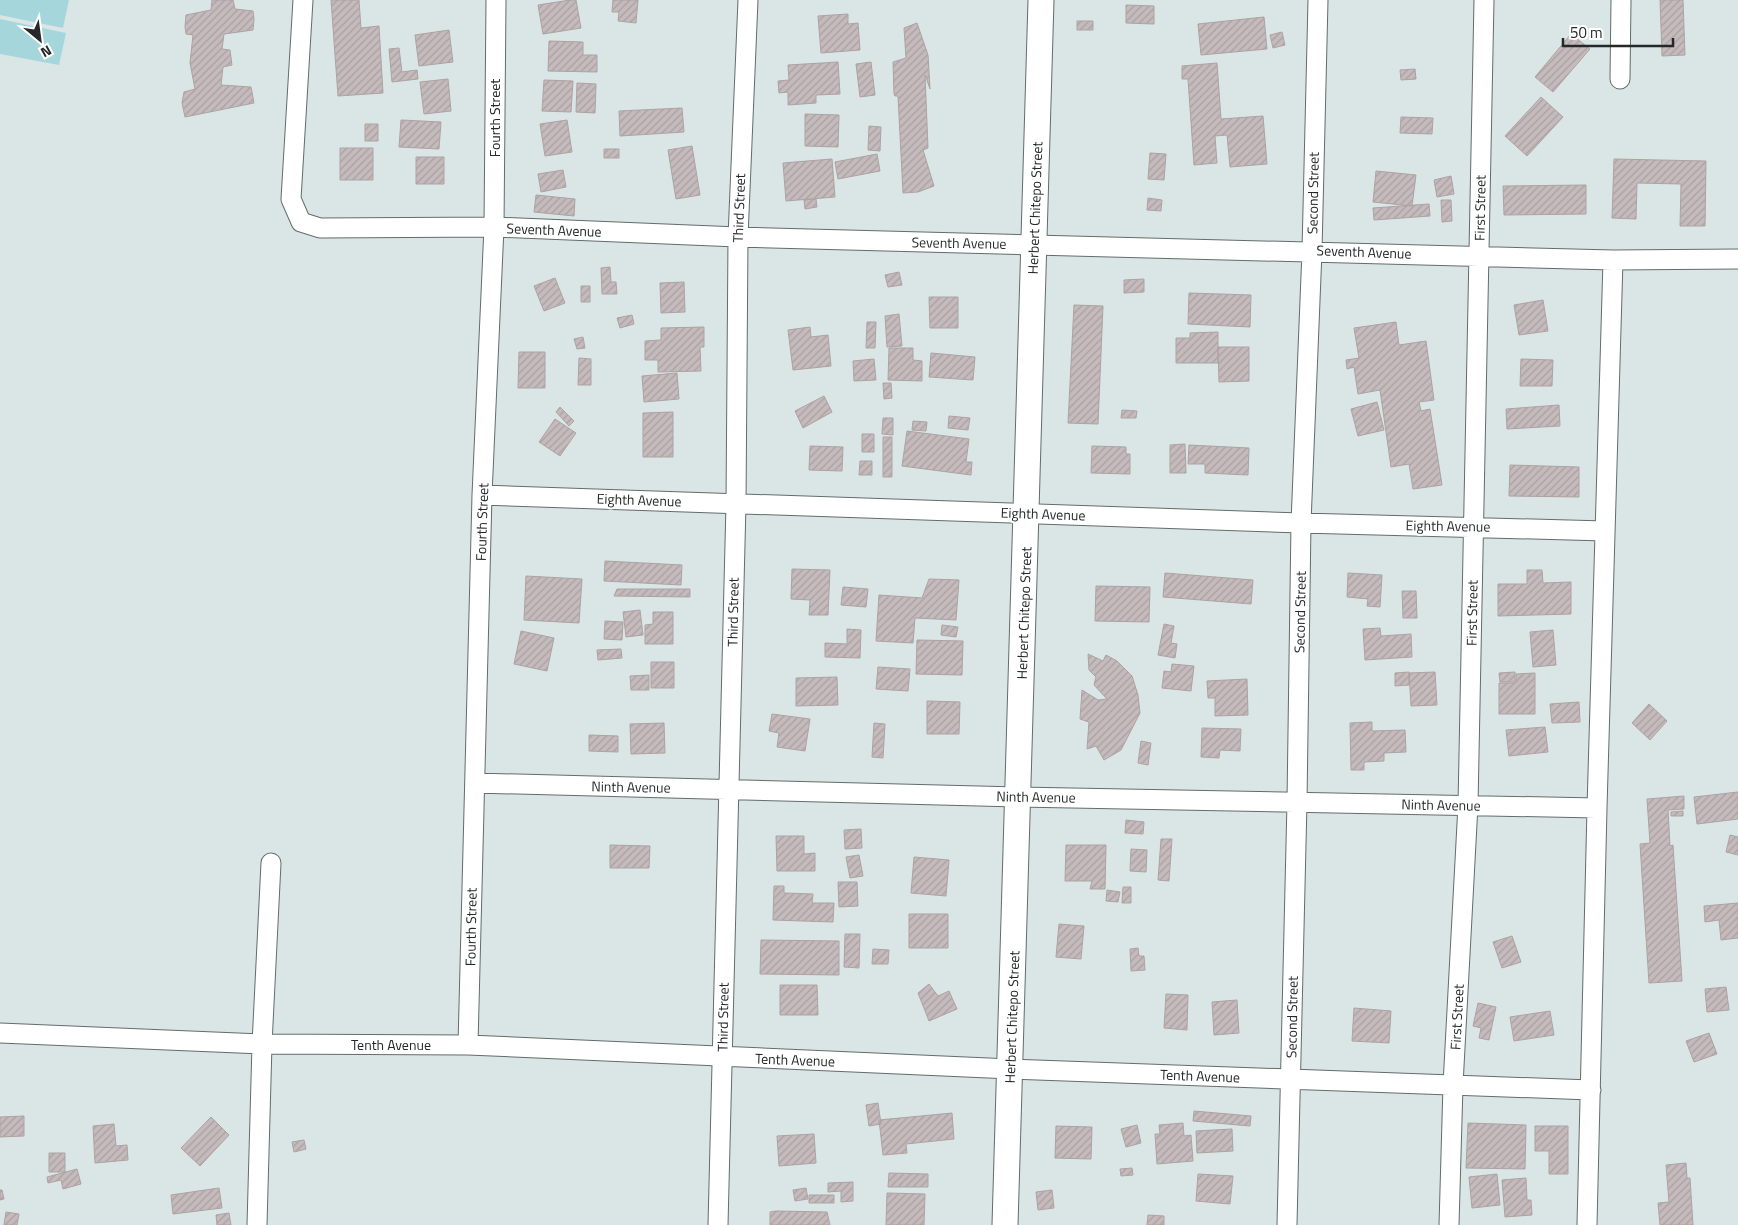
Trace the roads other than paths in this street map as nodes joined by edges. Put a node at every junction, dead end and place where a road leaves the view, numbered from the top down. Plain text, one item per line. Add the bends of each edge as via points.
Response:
1 (303, 0) edge
2 (496, 0) edge
3 (748, 0) edge
4 (1041, 0) edge
5 (1318, 0) edge
6 (1484, 0) edge
7 (1621, 0) edge
8 (1620, 79) dead end
9 (494, 227) junction
10 (738, 237) junction
11 (1034, 245) junction
12 (1312, 251) junction
13 (1479, 256) junction
14 (1738, 259) edge
15 (1613, 260) junction
16 (482, 496) junction
17 (736, 504) junction
18 (1027, 514) junction
19 (1301, 523) junction
20 (1473, 526) junction
21 (1605, 530) junction
22 (475, 783) junction
23 (729, 790) junction
24 (1018, 797) junction
25 (1297, 802) junction
26 (1468, 806) junction
27 (1596, 808) junction
28 (272, 863) dead end
29 (0, 1032) edge
30 (262, 1044) junction
31 (468, 1045) junction
32 (722, 1057) junction
33 (1011, 1069) junction
34 (1290, 1080) junction
35 (1453, 1084) junction
36 (1591, 1090) junction
37 (257, 1225) edge
38 (718, 1225) edge
39 (1005, 1225) edge
40 (1286, 1225) edge
41 (1449, 1225) edge
42 (1587, 1225) edge

1 - 9 street, Seventh Avenue via 291,199 301,222 320,228
2 - 9 street, Fourth Street
3 - 10 street, Third Street
4 - 11 main road, Herbert Chitepo Street
5 - 12 street, Second Street
6 - 13 street, First Street
7 - 8 street
9 - 10 street, Seventh Avenue
9 - 16 street, Fourth Street
10 - 11 street, Seventh Avenue
10 - 17 street, Third Street
11 - 12 street, Seventh Avenue
11 - 18 main road, Herbert Chitepo Street
12 - 13 street, Seventh Avenue
12 - 19 street, Second Street
13 - 15 street, Seventh Avenue
13 - 20 street, First Street
14 - 15 street, Seventh Avenue
15 - 21 street
16 - 17 street, Eighth Avenue
16 - 22 street, Fourth Street
17 - 18 street, Eighth Avenue
17 - 23 street, Third Street
18 - 19 street, Eighth Avenue
18 - 24 main road, Herbert Chitepo Street
19 - 20 street, Eighth Avenue
19 - 25 street, Second Street
20 - 21 street, Eighth Avenue
20 - 26 street, First Street
21 - 27 street
22 - 23 street, Ninth Avenue
22 - 31 street, Fourth Street
23 - 24 street, Ninth Avenue
23 - 32 street, Third Street
24 - 25 street, Ninth Avenue
24 - 33 main road, Herbert Chitepo Street
25 - 26 street, Ninth Avenue
25 - 34 street, Second Street
26 - 27 street, Ninth Avenue
26 - 35 street, First Street
27 - 36 street
28 - 30 street
29 - 30 street, Tenth Avenue
30 - 31 street, Tenth Avenue
30 - 37 street
31 - 32 street, Tenth Avenue
32 - 33 street, Tenth Avenue
32 - 38 street, Third Street
33 - 34 street, Tenth Avenue
33 - 39 main road, Herbert Chitepo Street
34 - 35 street, Tenth Avenue
34 - 40 street, Second Street
35 - 36 street, Tenth Avenue
35 - 41 street, First Street
36 - 42 street

